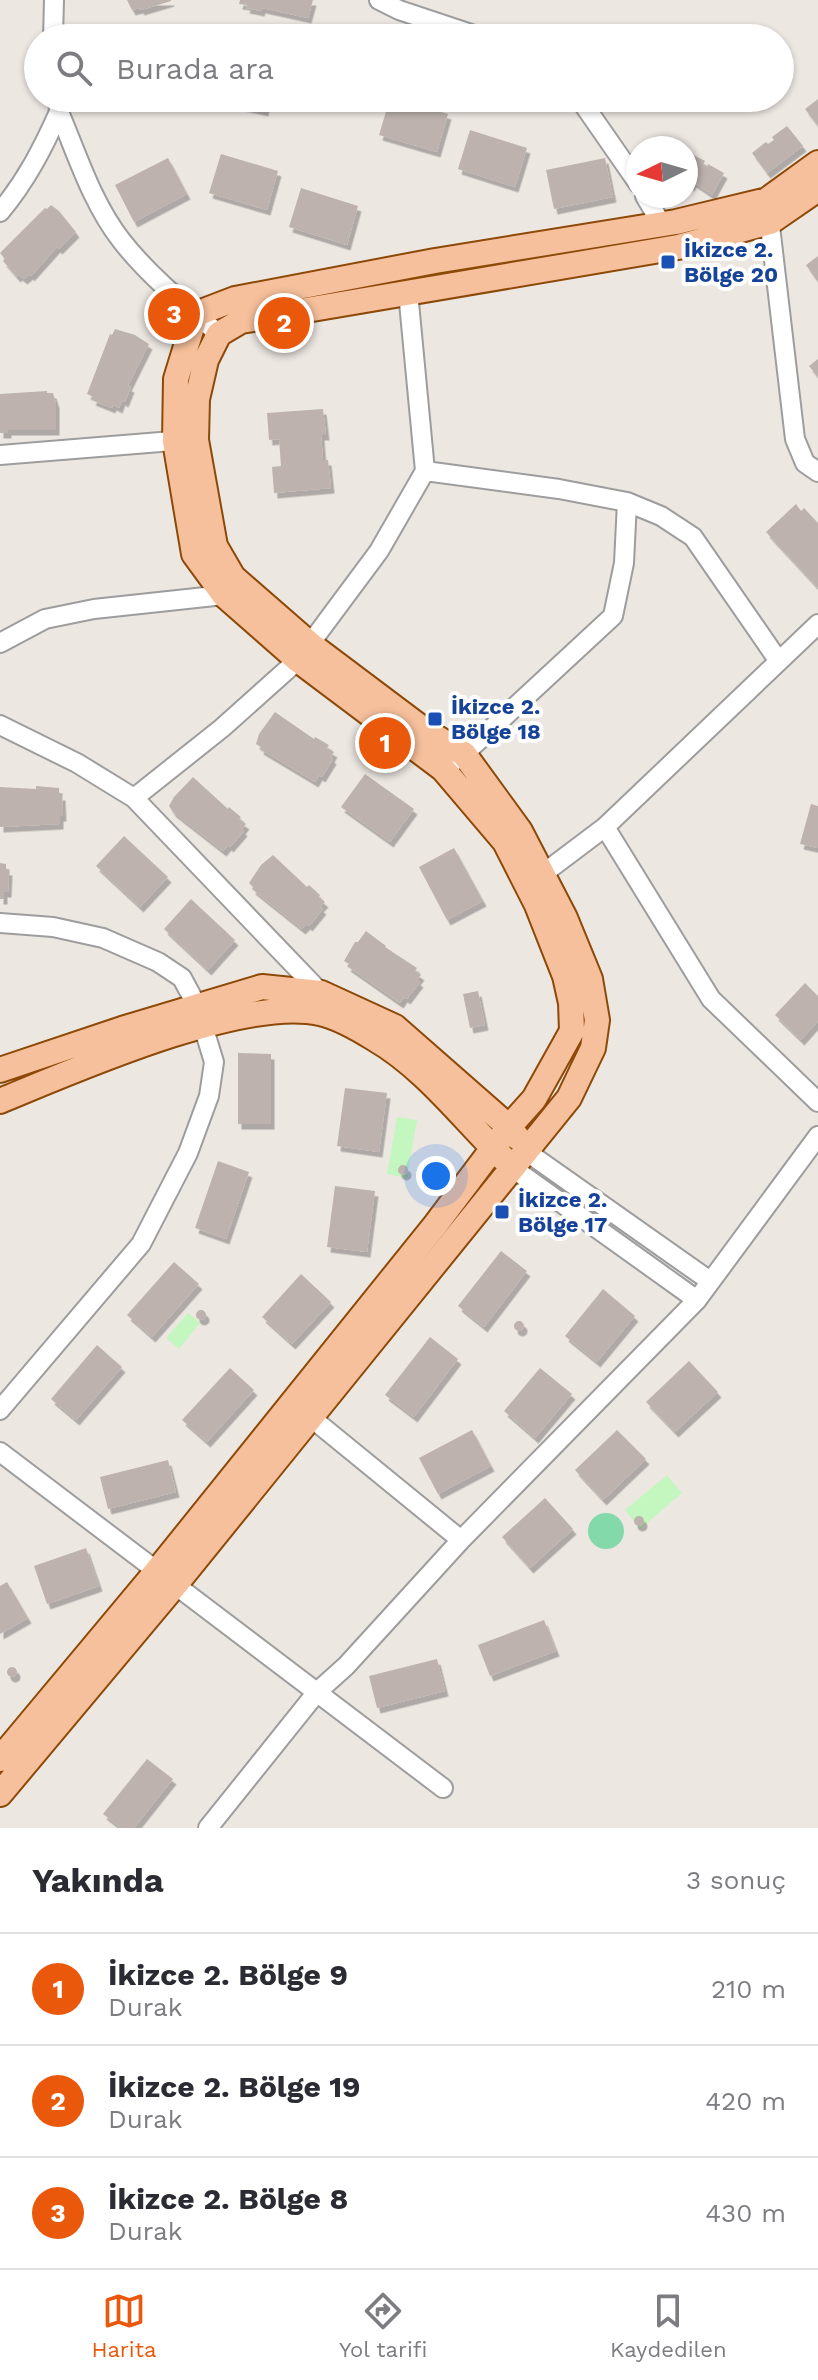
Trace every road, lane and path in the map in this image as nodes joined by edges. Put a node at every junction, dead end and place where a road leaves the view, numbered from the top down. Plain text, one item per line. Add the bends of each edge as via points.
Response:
1 (54, 0) edge
2 (379, 0) edge
3 (53, 24) edge
4 (441, 24) edge
5 (56, 112) edge
6 (61, 112) edge
7 (589, 112) edge
8 (818, 163) edge
9 (626, 166) edge
10 (818, 189) edge
11 (652, 208) edge
12 (769, 211) junction
13 (0, 212) edge
14 (662, 225) junction
15 (408, 292) junction
16 (196, 314) junction
17 (219, 334) junction
18 (186, 440) junction
19 (0, 455) edge
20 (425, 471) junction
21 (818, 472) edge
22 (627, 502) junction
23 (224, 595) junction
24 (818, 624) edge
25 (0, 643) edge
26 (304, 652) junction
27 (778, 660) junction
28 (0, 725) edge
29 (464, 754) junction
30 (443, 769) junction
31 (134, 798) junction
32 (605, 827) junction
33 (544, 873) junction
34 (0, 923) edge
35 (321, 993) junction
36 (200, 1015) junction
37 (0, 1070) edge
38 (0, 1101) edge
39 (818, 1102) edge
40 (509, 1127) junction
41 (818, 1136) edge
42 (494, 1150) junction
43 (521, 1161) junction
44 (710, 1281) junction
45 (697, 1300) junction
46 (291, 1402) junction
47 (0, 1410) edge
48 (311, 1418) junction
49 (0, 1452) edge
50 (461, 1540) junction
51 (166, 1578) junction
52 (317, 1692) junction
53 (0, 1759) edge
54 (443, 1788) dead end
55 (0, 1794) edge
56 (208, 1828) edge

1 - 3 street
2 - 4 street
5 - 13 street via 42,152
6 - 16 street via 92,191 120,239
7 - 9 street
8 - 12 main road
10 - 12 main road
11 - 14 street
12 - 14 main road
12 - 15 main road via 678,247
12 - 21 street via 795,439 805,463
14 - 16 main road via 235,299
15 - 17 main road via 241,321
15 - 20 street
16 - 17 street
16 - 18 main road via 176,379
17 - 18 main road via 206,360
18 - 19 street
18 - 23 main road via 194,554
18 - 26 main road via 215,546 233,577
20 - 22 street
20 - 26 street via 379,551
22 - 27 street via 693,537
22 - 29 street via 624,563 613,616
23 - 25 street via 45,619
23 - 26 main road
24 - 27 street
26 - 29 main road
26 - 30 main road
26 - 31 street via 222,728
27 - 32 street
28 - 31 street
29 - 30 street
29 - 33 main road
30 - 40 main road via 505,842 537,905 571,1003 572,1031 534,1099
31 - 35 street
32 - 33 street
32 - 39 street via 711,999
33 - 43 main road via 590,979 597,1020 593,1048 569,1098
34 - 36 street via 103,938 158,962 182,978
35 - 36 main road via 262,987
35 - 40 main road via 395,1027
36 - 37 main road
36 - 38 main road
36 - 42 main road via 319,1013 343,1022 378,1040 438,1089
36 - 47 street via 214,1062 209,1096 188,1153 141,1244
40 - 42 main road
40 - 43 main road
41 - 44 street
42 - 43 main road
42 - 46 main road
43 - 44 street
43 - 45 street
43 - 48 main road
44 - 45 street
45 - 50 street
46 - 48 street
46 - 51 main road
48 - 50 street
48 - 51 main road
49 - 51 street
50 - 52 street
51 - 52 street
51 - 53 main road
51 - 55 main road
52 - 54 street
52 - 56 street

